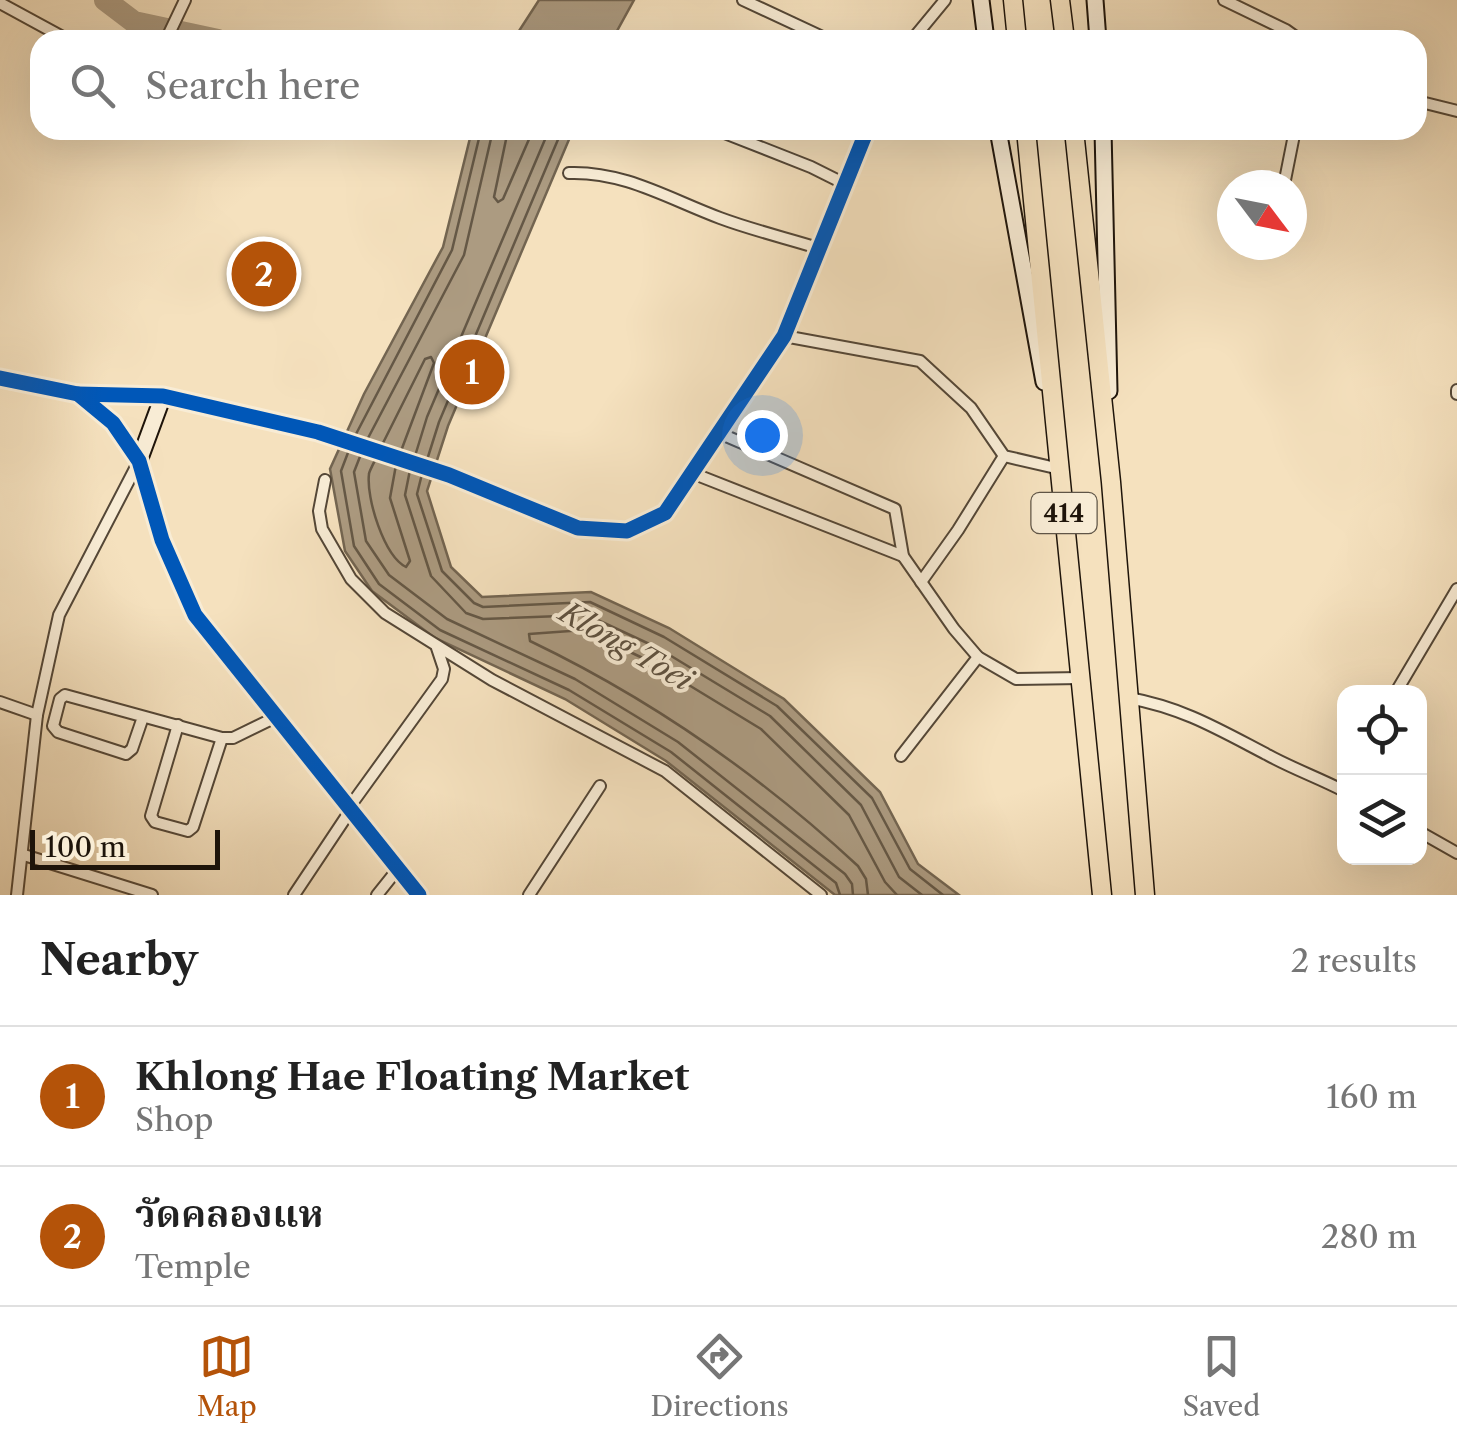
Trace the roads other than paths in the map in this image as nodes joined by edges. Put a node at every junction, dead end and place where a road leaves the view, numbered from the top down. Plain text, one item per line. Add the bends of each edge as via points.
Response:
1 (185, 0) edge
2 (743, 0) edge
3 (943, 0) edge
4 (981, 0) edge
5 (1014, 0) edge
6 (1060, 0) edge
7 (1094, 0) edge
8 (1224, 0) edge
9 (0, 3) edge
10 (50, 30) edge
11 (171, 30) edge
12 (808, 30) edge
13 (920, 30) edge
14 (985, 30) edge
15 (1016, 30) edge
16 (1063, 30) edge
17 (1097, 30) edge
18 (1286, 30) edge
19 (1427, 104) edge
20 (1457, 111) edge
21 (742, 140) edge
22 (863, 140) edge
23 (1000, 140) edge
24 (1027, 140) edge
25 (1075, 140) edge
26 (1103, 140) edge
27 (1293, 140) edge
28 (1287, 170) edge
29 (569, 173) dead end
30 (845, 184) junction
31 (818, 248) junction
32 (784, 336) junction
33 (1, 381) edge
34 (78, 394) junction
35 (164, 396) junction
36 (318, 432) joint
37 (718, 433) junction
38 (1004, 456) junction
39 (139, 461) junction
40 (1060, 469) junction
41 (692, 473) junction
42 (325, 480) dead end
43 (1111, 482) junction
44 (904, 556) junction
45 (921, 582) junction
46 (1457, 588) edge
47 (437, 648) junction
48 (978, 656) junction
49 (1081, 678) junction
50 (1400, 685) edge
51 (1129, 698) junction
52 (0, 702) edge
53 (37, 716) junction
54 (142, 717) junction
55 (276, 718) junction
56 (178, 726) junction
57 (222, 738) junction
58 (901, 756) dead end
59 (1337, 784) edge
60 (600, 786) dead end
61 (349, 811) junction
62 (1427, 836) edge
63 (1457, 853) edge
64 (24, 856) junction
65 (397, 870) junction
66 (17, 895) edge
67 (152, 895) edge
68 (294, 895) edge
69 (377, 895) edge
70 (418, 895) edge
71 (529, 895) edge
72 (821, 895) edge
73 (1102, 895) edge
74 (1145, 895) edge

1 - 11 street
2 - 12 street
3 - 13 street
4 - 14 street
5 - 15 main road
6 - 16 main road
7 - 17 street
8 - 18 street
9 - 10 street
19 - 20 street
21 - 30 street
22 - 30 street
23 - 40 street, 414
24 - 40 main road, 414
25 - 43 main road, 414
26 - 43 street, 414
27 - 28 street
29 - 31 street via 627,179 722,219
30 - 31 street
31 - 32 street
32 - 37 street
32 - 38 street via 920,361 971,408
33 - 34 street
34 - 35 street
34 - 39 street via 113,423
35 - 36 street
35 - 39 street
36 - 41 street via 578,528 627,532 665,512
37 - 41 street
37 - 44 street via 895,509
38 - 40 street
38 - 45 street
39 - 53 street via 59,615
39 - 55 street via 162,540 195,615
40 - 49 main road, 414
41 - 44 street
42 - 47 street via 322,528 345,571 385,613
43 - 51 main road, 414
44 - 45 street
45 - 48 street
46 - 50 street
47 - 61 street via 442,679
47 - 72 street via 675,778
48 - 49 street via 1016,679
48 - 58 street
49 - 73 main road, 414
51 - 59 street via 1217,726
51 - 74 main road, 414
52 - 53 street
53 - 64 street
54 - 54 street via 126,754 53,726 65,695
54 - 56 street
55 - 57 street
55 - 61 street
56 - 57 street
56 - 57 street via 151,816 188,831
60 - 71 street
61 - 65 street
61 - 68 street
62 - 63 street
64 - 66 street
64 - 67 street
65 - 69 street
65 - 70 street

